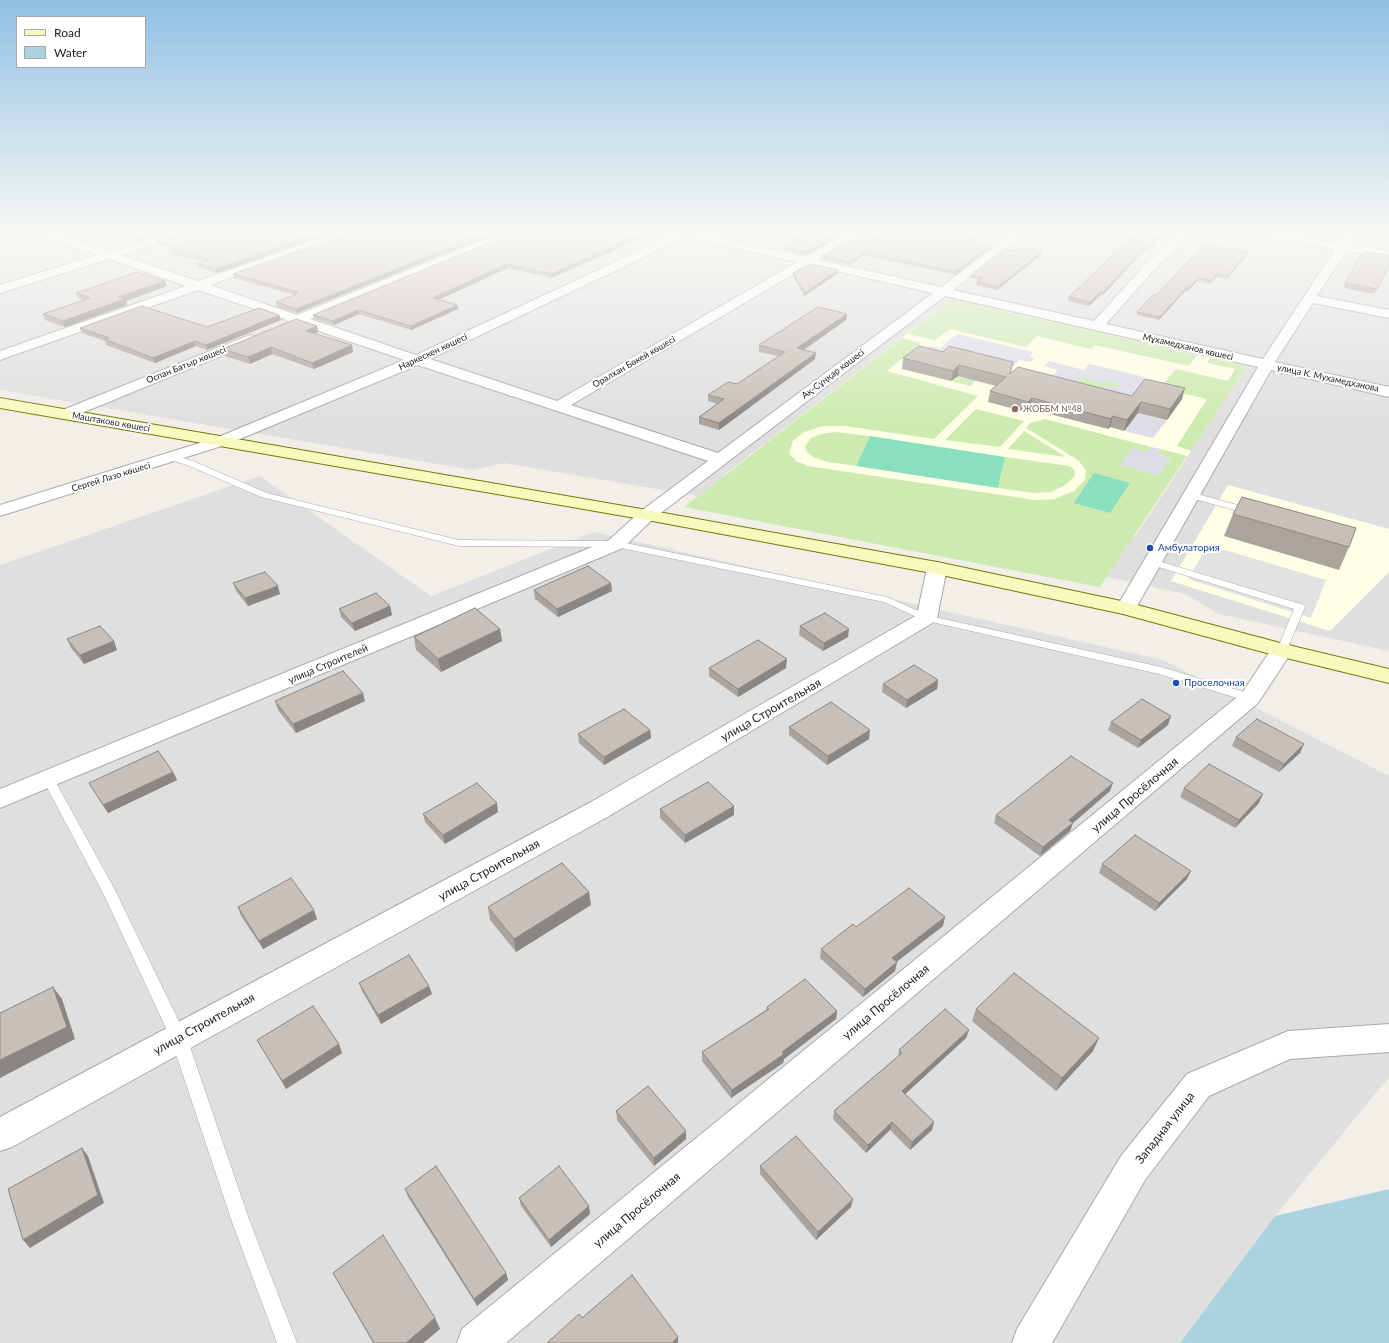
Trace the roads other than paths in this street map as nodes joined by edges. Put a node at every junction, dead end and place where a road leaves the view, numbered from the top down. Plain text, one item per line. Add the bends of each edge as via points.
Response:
1 (167, 297) edge
2 (234, 297) edge
3 (353, 297) edge
4 (551, 297) edge
5 (745, 297) edge
6 (936, 297) edge
7 (969, 297) edge
8 (1123, 297) edge
9 (1308, 298) joint
10 (1389, 314) edge
11 (298, 319) junction
12 (1097, 326) junction
13 (276, 328) edge
14 (262, 334) edge
15 (0, 356) edge
16 (417, 360) junction
17 (1266, 365) junction
18 (1389, 392) edge
19 (0, 403) edge
20 (559, 406) junction
21 (66, 414) junction
22 (222, 442) junction
23 (173, 458) junction
24 (719, 458) junction
25 (1190, 495) junction
26 (0, 511) edge
27 (1261, 514) edge
28 (647, 515) junction
29 (616, 544) junction
30 (1152, 562) junction
31 (937, 568) junction
32 (1126, 608) junction
33 (927, 618) junction
34 (1282, 650) junction
35 (1389, 676) edge
36 (1250, 698) junction
37 (49, 780) junction
38 (0, 799) edge
39 (179, 1038) junction
40 (1389, 1038) edge
41 (0, 1135) edge
42 (287, 1343) edge
43 (476, 1343) edge
44 (1031, 1343) edge

1 - 15 street
2 - 11 street
3 - 11 street
4 - 16 street, Наркескен көшесі
5 - 20 street, Оралхан Бөкей көшесі
6 - 24 street, Ақ-Сұңқар көшесі
7 - 12 street, Мұхамедханов көшесі
8 - 12 street
9 - 10 street
9 - 17 street
11 - 13 street
11 - 16 street
12 - 17 street, Мұхамедханов көшесі
14 - 21 street, Оспан Батыр көшесі
16 - 20 street
16 - 22 street, Наркескен көшесі
17 - 18 street, улица К. Мухамедханова
17 - 25 street
19 - 21 main road, Маштаково көшесі
20 - 24 street
21 - 22 main road, Маштаково көшесі
22 - 23 street, Сергей Лазо көшесі
22 - 28 main road, Маштаково көшесі
23 - 26 street, Сергей Лазо көшесі
23 - 29 lane via 264,495 459,543
24 - 28 street, Ақ-Сұңқар көшесі
25 - 27 lane
25 - 30 street
28 - 29 street, улица Строителей
28 - 31 main road, Маштаково көшесі
29 - 33 lane via 887,600
29 - 37 street, улица Строителей
30 - 32 street
30 - 34 lane via 1300,607
31 - 32 main road, Маштаково көшесі
31 - 33 street
32 - 34 main road, Маштаково көшесі
33 - 36 lane via 1162,671
33 - 39 street, улица Строительная via 600,809
34 - 35 main road, Маштаково көшесі
34 - 36 street, улица Просёлочная
36 - 43 street, улица Просёлочная
37 - 38 street, улица Строителей
37 - 39 lane via 110,894
39 - 41 street, улица Строительная
39 - 42 lane via 241,1222
40 - 44 street, Западная улица via 1288,1045 1198,1085 1133,1168

